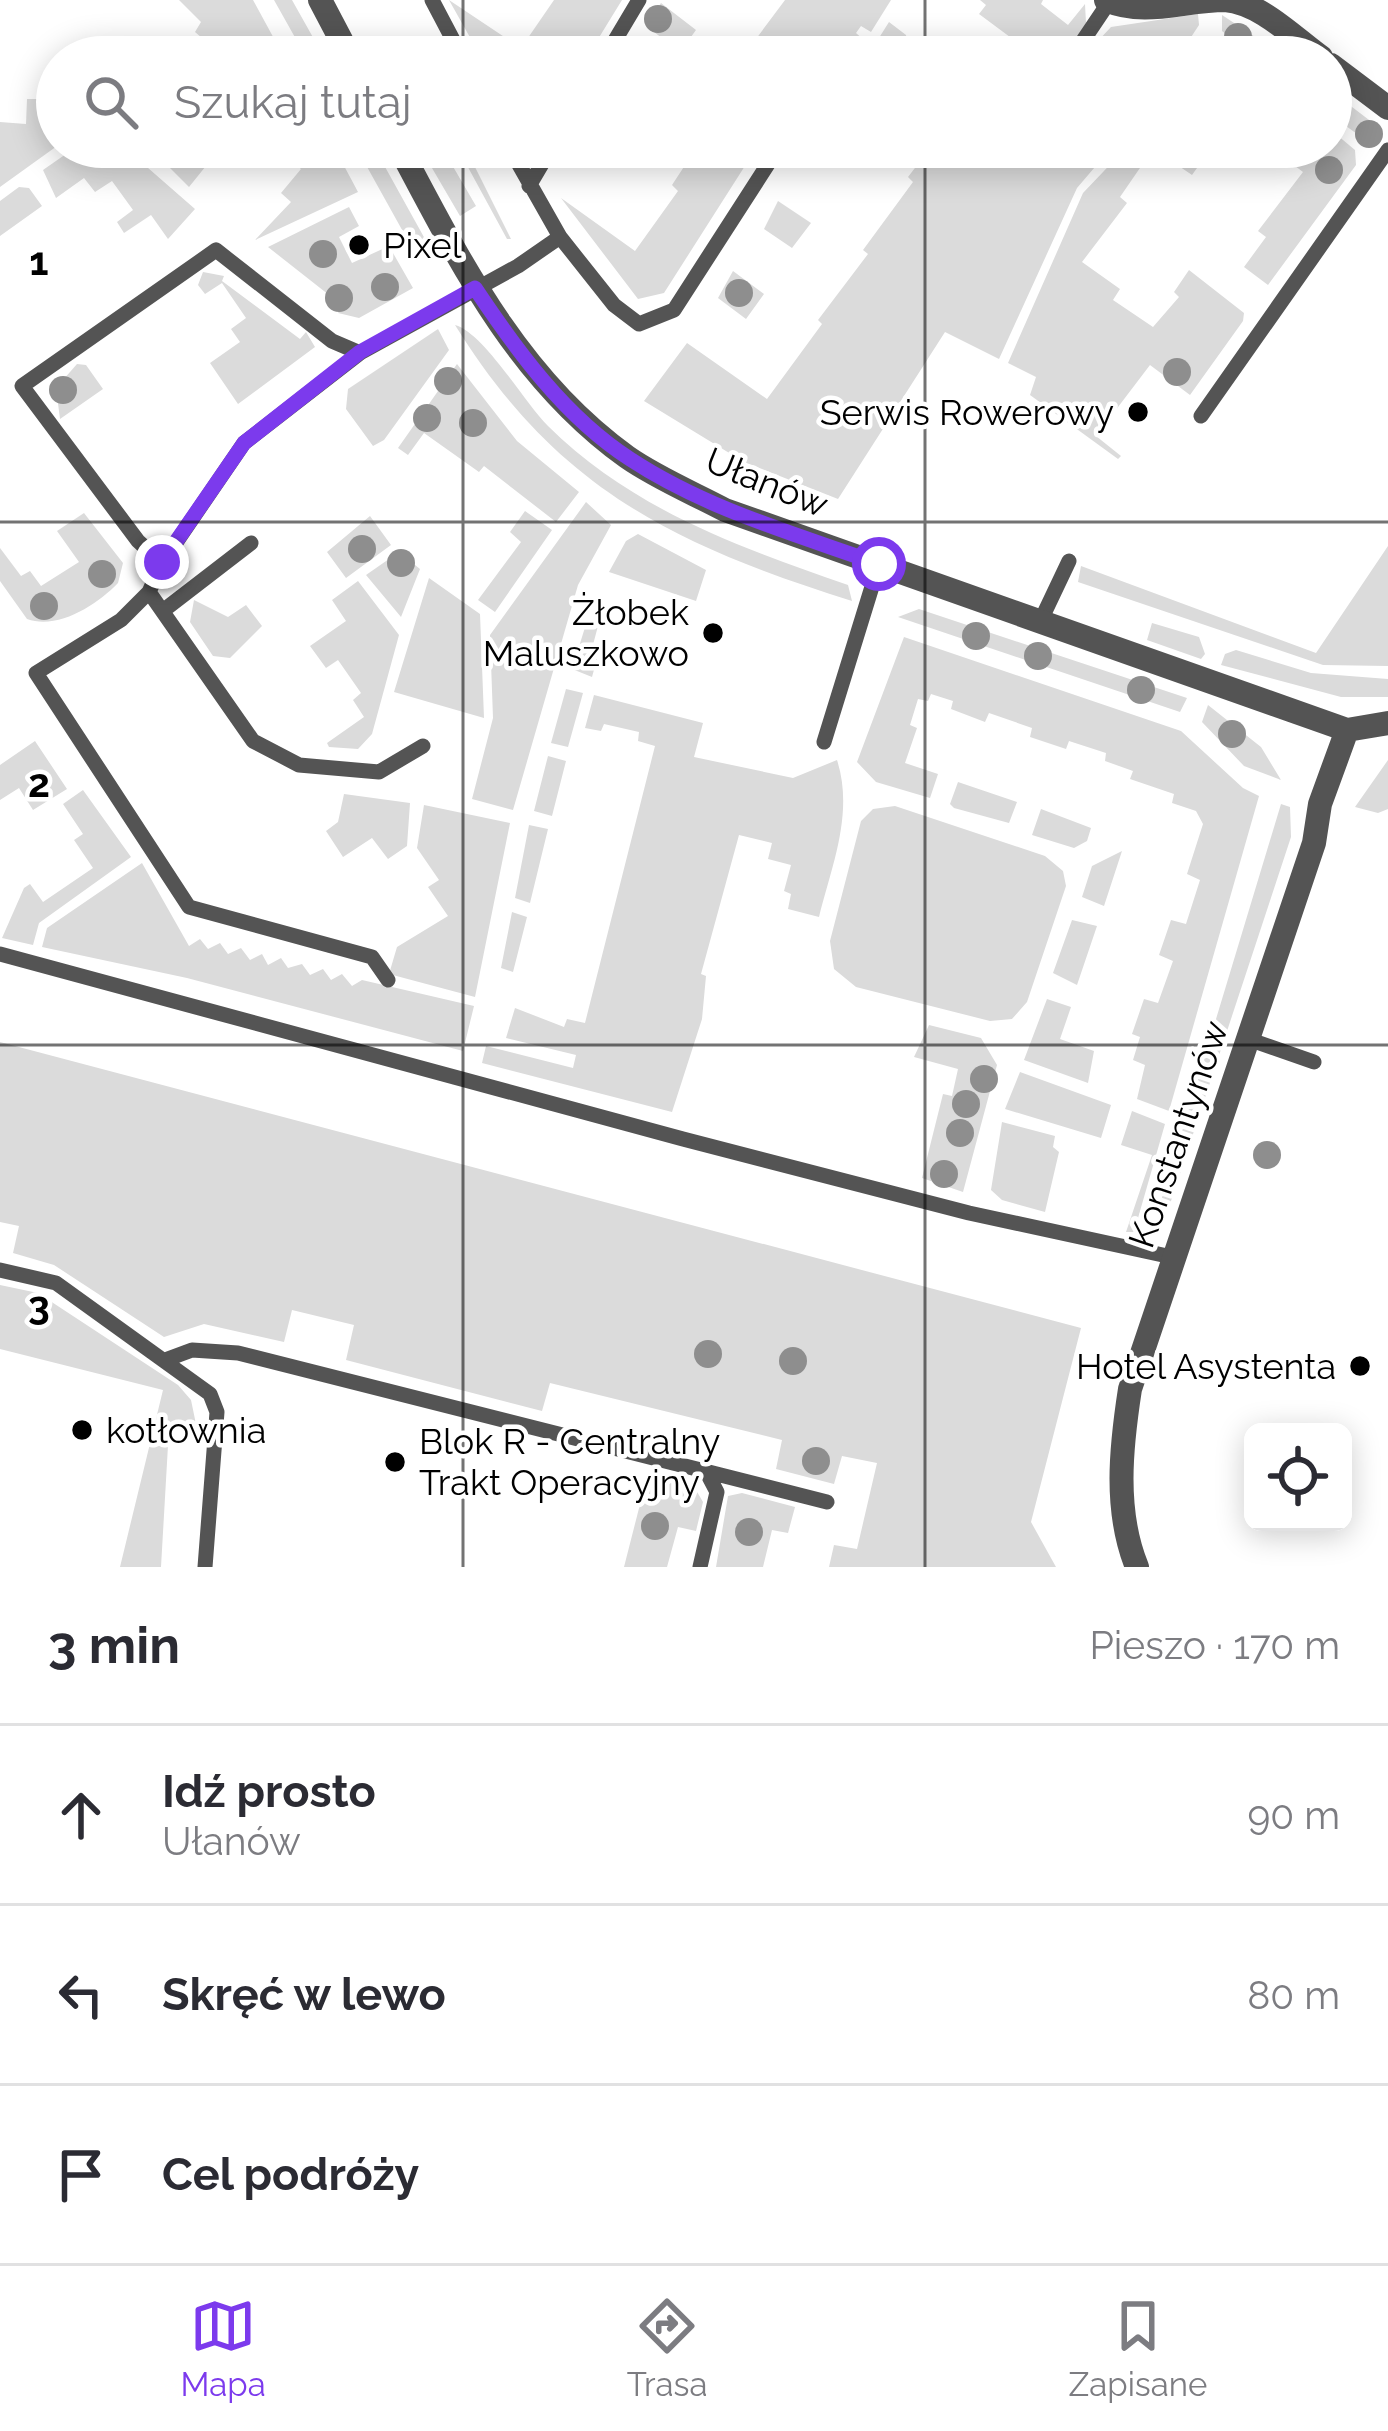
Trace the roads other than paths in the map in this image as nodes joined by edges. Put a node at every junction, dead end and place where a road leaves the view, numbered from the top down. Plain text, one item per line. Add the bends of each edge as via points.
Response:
1 (320, 0) edge
2 (432, 0) edge
3 (638, 0) edge
4 (1107, 1) edge
5 (1187, 1) edge
6 (339, 36) edge
7 (451, 36) edge
8 (617, 36) edge
9 (1085, 36) edge
10 (1293, 36) edge
11 (1352, 80) edge
12 (1388, 108) edge
13 (1388, 150) edge
14 (410, 168) edge
15 (520, 168) edge
16 (540, 168) edge
17 (765, 168) edge
18 (529, 186) junction
19 (560, 237) junction
20 (475, 288) junction
21 (360, 352) junction
22 (1201, 416) dead end
23 (251, 542) dead end
24 (162, 562) junction
25 (1069, 562) dead end
26 (879, 564) junction
27 (149, 592) junction
28 (164, 610) junction
29 (1041, 620) junction
30 (1388, 723) edge
31 (1347, 730) junction
32 (824, 742) dead end
33 (423, 746) dead end
34 (0, 954) edge
35 (388, 980) dead end
36 (1248, 1039) junction
37 (1314, 1062) dead end
38 (1172, 1257) junction
39 (0, 1270) edge
40 (165, 1360) junction
41 (707, 1473) junction
42 (827, 1502) dead end
43 (205, 1567) edge
44 (700, 1567) edge
45 (1137, 1567) edge

1 - 6 street
2 - 7 lane
3 - 8 lane
4 - 5 street via 1136,9
4 - 9 lane
5 - 10 street via 1229,0
11 - 12 street
13 - 22 lane
14 - 20 street, Ułanów
15 - 18 lane
16 - 18 lane
17 - 19 lane via 674,310 639,324
18 - 19 lane
19 - 20 lane
20 - 21 lane
20 - 26 street, Ułanów via 517,351 629,459 725,510
21 - 24 lane via 244,443
21 - 24 lane via 332,340 216,250 22,386
23 - 28 lane
24 - 27 lane
25 - 29 lane
26 - 29 street, Ułanów
26 - 32 lane
27 - 28 lane
27 - 35 lane via 121,620 37,674 189,907 372,957
28 - 33 lane via 253,741 299,765 379,772
29 - 31 street, Ułanów
30 - 31 street, Ułanów
31 - 36 street, Konstantynów
34 - 38 lane via 969,1213
36 - 37 lane
36 - 38 street, Konstantynów
38 - 45 street, Konstantynów via 1130,1389 1123,1438 1124,1513
39 - 40 lane via 56,1283
40 - 41 lane via 192,1350 238,1353
40 - 43 lane via 210,1394 217,1412
41 - 42 lane
41 - 44 lane via 716,1499

